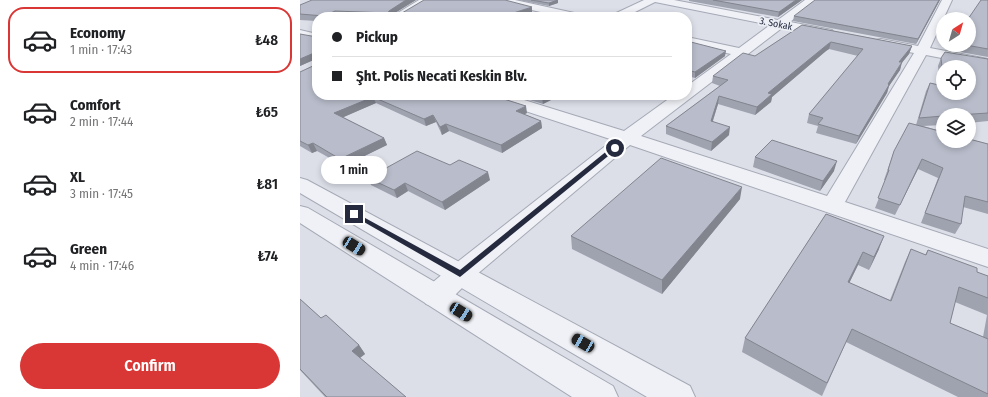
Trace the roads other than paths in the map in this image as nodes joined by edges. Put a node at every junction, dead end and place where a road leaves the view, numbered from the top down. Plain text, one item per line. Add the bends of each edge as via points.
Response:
1 (426, 0) edge
2 (500, 0) edge
3 (652, 0) edge
4 (812, 0) edge
5 (947, 0) edge
6 (666, 1) edge
7 (406, 12) edge
8 (556, 12) edge
9 (627, 12) edge
10 (780, 23) junction
11 (300, 34) edge
12 (842, 35) edge
13 (312, 37) edge
14 (692, 41) edge
15 (872, 41) edge
16 (922, 50) junction
17 (741, 52) junction
18 (988, 63) edge
19 (692, 89) edge
20 (508, 100) edge
21 (677, 100) edge
22 (627, 138) junction
23 (300, 184) edge
24 (832, 206) junction
25 (300, 213) edge
26 (988, 258) edge
27 (460, 274) junction
28 (436, 296) junction
29 (601, 397) edge
30 (678, 397) edge

1 - 7 street
2 - 8 street
3 - 9 street
4 - 10 street
5 - 16 street
6 - 10 street, 3. Sokak
10 - 12 street, 3. Sokak
10 - 17 street
11 - 13 street
14 - 17 street
15 - 16 street
16 - 18 street
16 - 24 street
17 - 19 street
20 - 22 street
21 - 22 street
22 - 24 street
22 - 27 street
23 - 27 street
24 - 26 street
25 - 28 street
27 - 28 street
27 - 30 street
28 - 29 street

